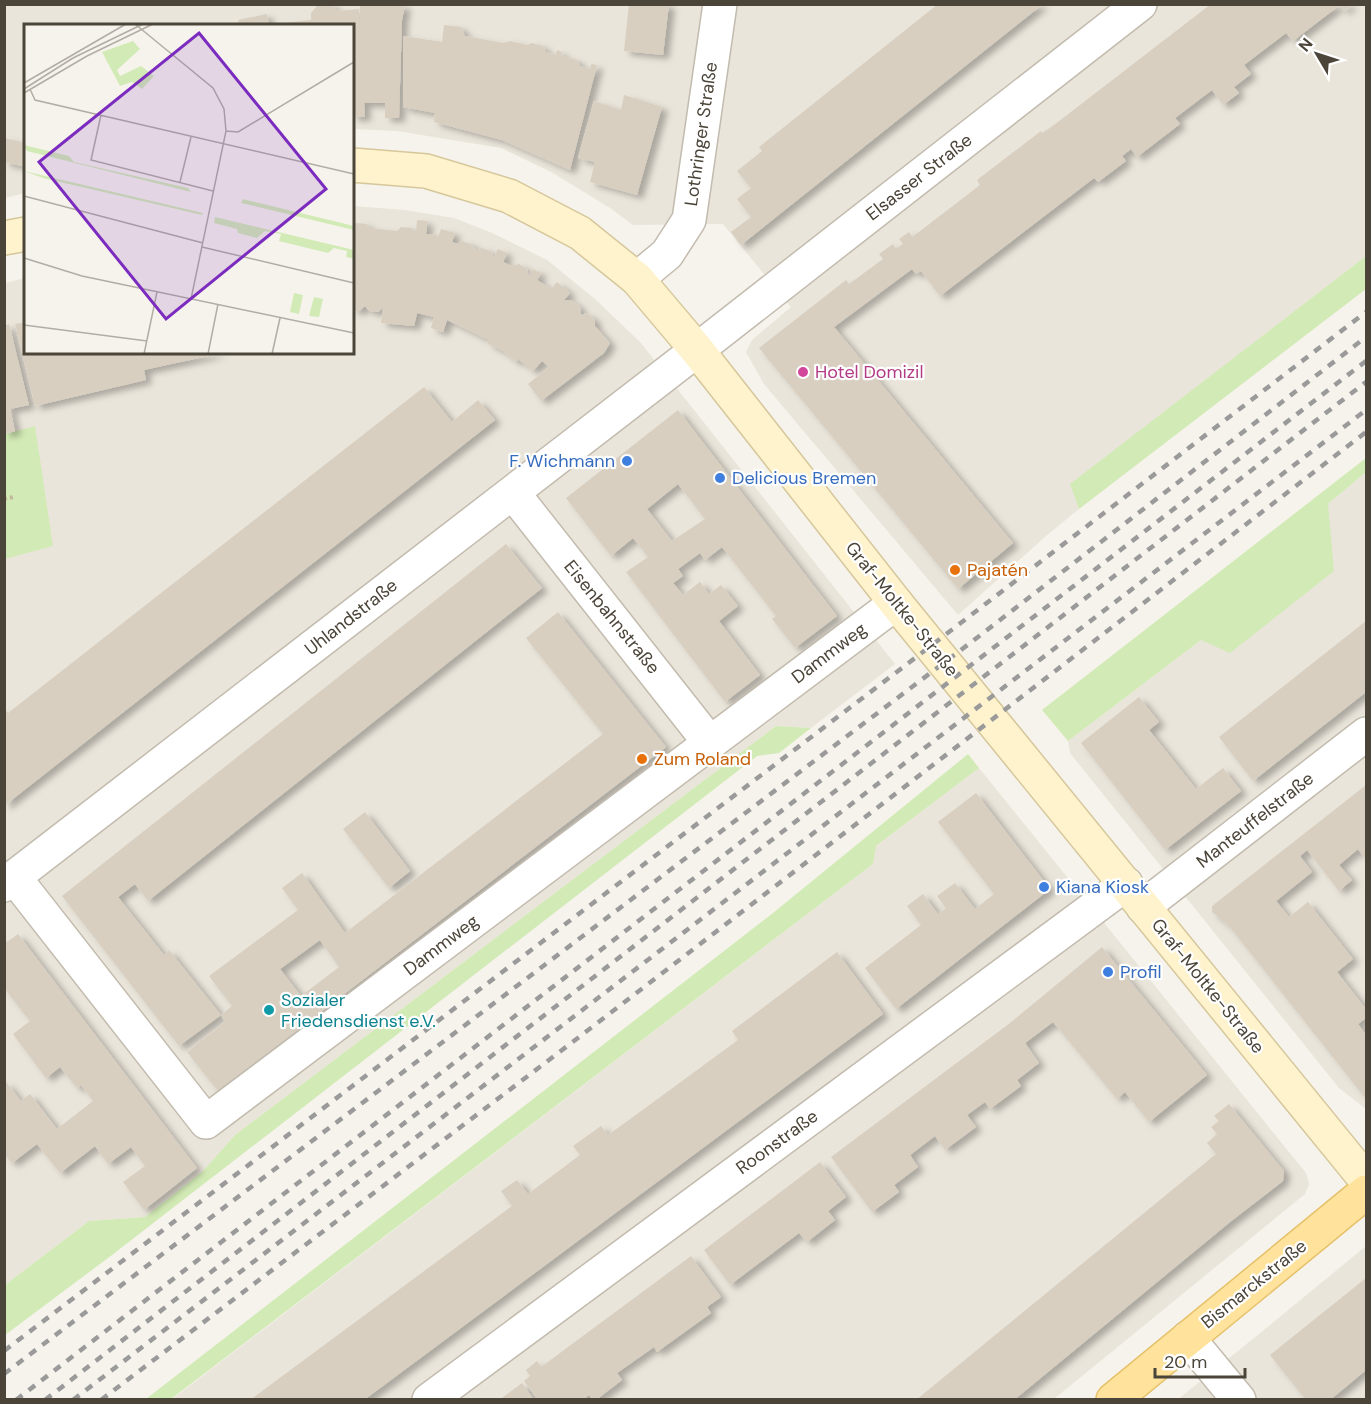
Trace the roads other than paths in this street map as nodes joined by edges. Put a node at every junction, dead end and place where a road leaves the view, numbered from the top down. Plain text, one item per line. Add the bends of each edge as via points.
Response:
1 (720, 4) edge
2 (1140, 4) edge
3 (354, 165) edge
4 (24, 234) edge
5 (4, 238) edge
6 (637, 279) junction
7 (697, 350) junction
8 (513, 493) junction
9 (896, 603) junction
10 (1366, 734) edge
11 (710, 743) junction
12 (9, 881) edge
13 (1135, 895) junction
14 (1366, 1180) edge
15 (1366, 1192) edge
16 (1188, 1338) junction
17 (429, 1400) edge
18 (1113, 1400) edge
19 (1239, 1400) edge

1 - 6 street, Lothringer Straße via 689,220 667,254
2 - 7 street, Elsasser Straße
3 - 6 main road, Graf-Moltke-Straße via 426,171 508,196 580,233
4 - 5 main road
6 - 7 main road, Graf-Moltke-Straße
7 - 8 street, Uhlandstraße
7 - 9 main road, Graf-Moltke-Straße
8 - 11 street, Eisenbahnstraße
8 - 12 street, Uhlandstraße
9 - 11 street, Dammweg
9 - 13 main road, Graf-Moltke-Straße
10 - 13 street, Manteuffelstraße
11 - 12 street, Dammweg via 206,1122
13 - 14 main road, Graf-Moltke-Straße
13 - 17 street, Roonstraße
15 - 16 main road, Bismarckstraße
16 - 18 main road, Bismarckstraße
16 - 19 street

